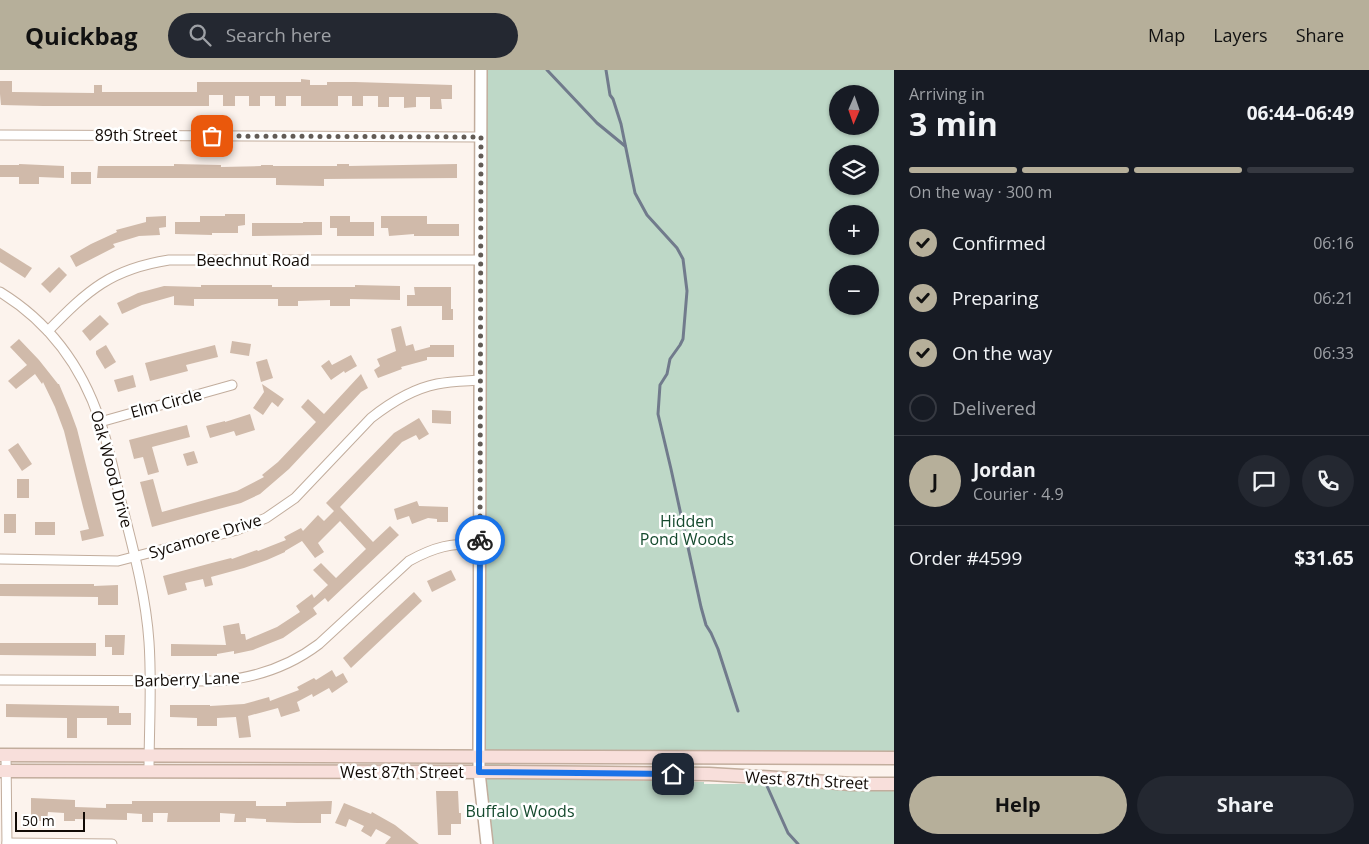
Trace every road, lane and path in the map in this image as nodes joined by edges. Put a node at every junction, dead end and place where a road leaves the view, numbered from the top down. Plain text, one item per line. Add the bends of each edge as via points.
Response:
1 (481, 70) edge
2 (0, 135) edge
3 (481, 137) junction
4 (481, 260) junction
5 (0, 292) edge
6 (48, 331) junction
7 (480, 380) junction
8 (232, 385) dead end
9 (100, 422) junction
10 (480, 543) junction
11 (134, 557) junction
12 (0, 559) edge
13 (0, 680) edge
14 (150, 681) junction
15 (3, 755) edge
16 (149, 755) junction
17 (479, 756) junction
18 (894, 758) edge
19 (4, 771) edge
20 (149, 771) junction
21 (479, 772) junction
22 (894, 784) edge
23 (7, 843) edge
24 (112, 844) edge
25 (487, 844) edge

1 - 3 street
2 - 3 street, 89th Street
3 - 4 street
4 - 6 street, Beechnut Road via 153,262 102,283 80,299
4 - 7 street
5 - 6 street, Oak Wood Drive via 36,318
6 - 9 street, Oak Wood Drive via 80,374
7 - 10 street
7 - 11 street, Sycamore Drive via 438,384 383,408 295,498 266,518 236,530
8 - 9 street, Elm Circle
9 - 11 street, Oak Wood Drive
10 - 14 street, Barberry Lane via 438,547 409,561 330,636 306,654 282,666 233,680
10 - 17 street
11 - 12 street, Sycamore Drive via 118,561
11 - 14 street, Oak Wood Drive via 147,620
13 - 14 street, Barberry Lane
14 - 16 street, Oak Wood Drive
15 - 16 main road, West 87th Street
15 - 19 street
16 - 17 main road, West 87th Street
16 - 20 street, Oak Wood Drive
17 - 18 main road, West 87th Street
17 - 21 street
19 - 20 main road, West 87th Street
19 - 23 street
20 - 21 main road, West 87th Street
21 - 22 main road, West 87th Street via 709,774
21 - 25 street
23 - 24 street

